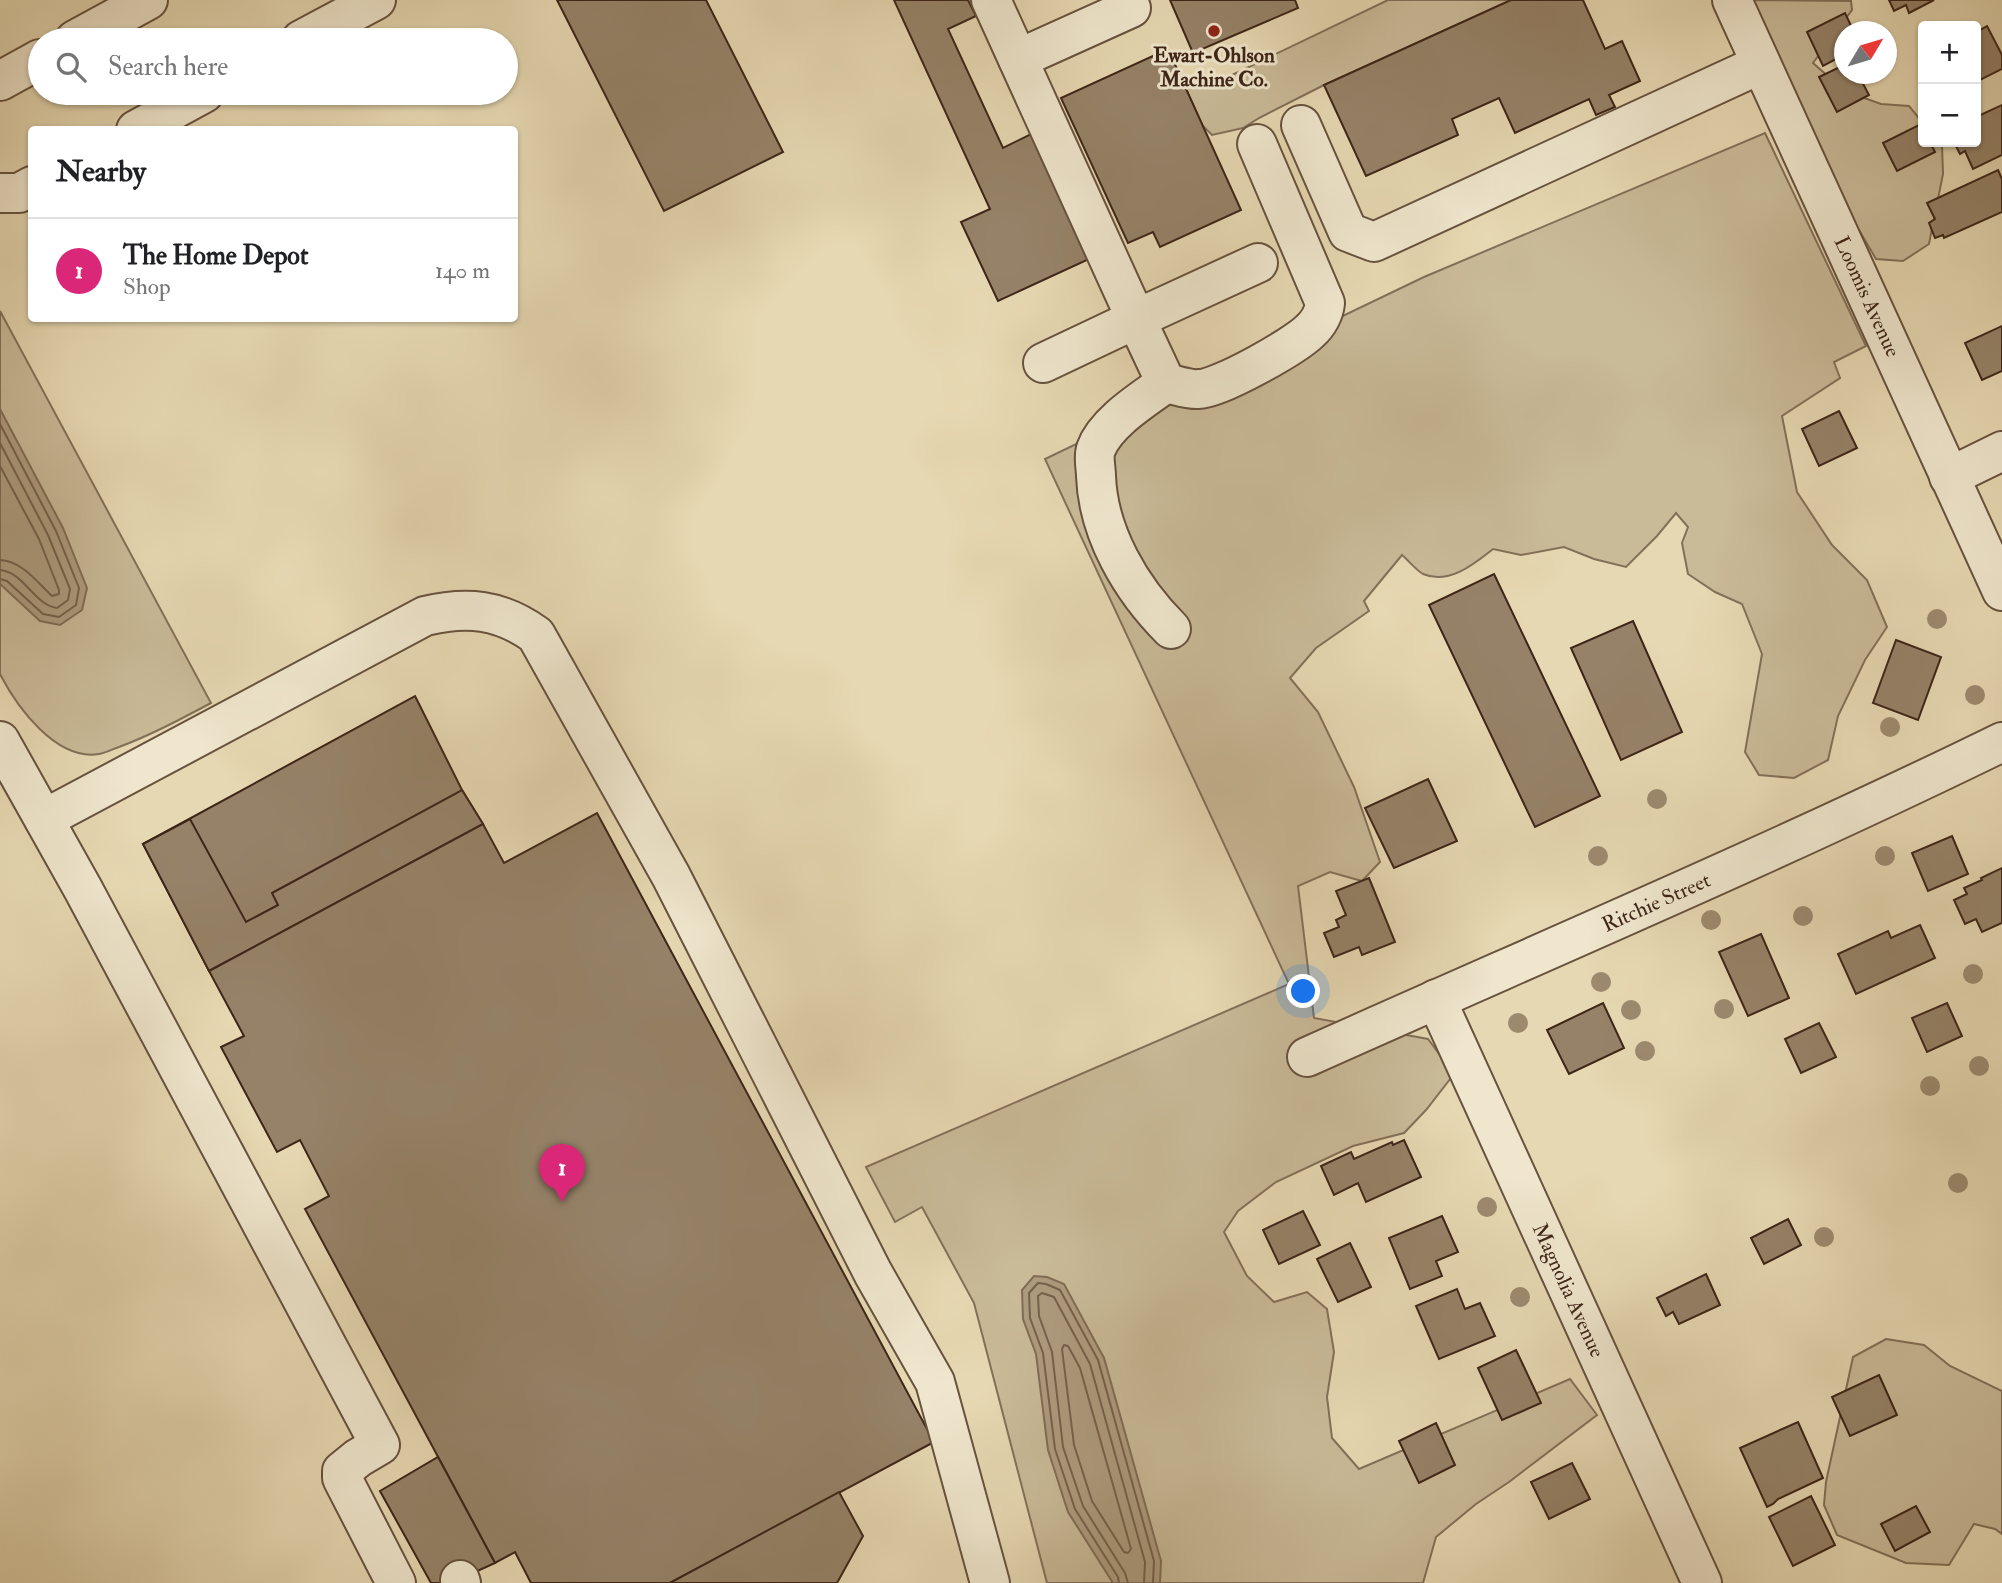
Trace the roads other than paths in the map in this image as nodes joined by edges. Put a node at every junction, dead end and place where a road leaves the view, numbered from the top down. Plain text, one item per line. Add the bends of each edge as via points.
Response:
1 (148, 0) edge
2 (376, 0) edge
3 (991, 0) edge
4 (1732, 0) edge
5 (1131, 8) dead end
6 (97, 28) edge
7 (324, 28) edge
8 (1018, 59) junction
9 (1761, 64) junction
10 (28, 66) edge
11 (0, 81) edge
12 (182, 105) edge
13 (1301, 125) dead end
14 (143, 126) edge
15 (1257, 144) dead end
16 (28, 188) edge
17 (0, 193) edge
18 (1258, 263) dead end
19 (1136, 319) junction
20 (1043, 363) dead end
21 (1166, 383) junction
22 (2002, 451) edge
23 (1949, 477) junction
24 (2002, 591) edge
25 (1171, 629) dead end
26 (0, 741) edge
27 (2002, 743) edge
28 (44, 819) junction
29 (1436, 999) junction
30 (1307, 1057) dead end
31 (396, 1583) edge
32 (990, 1583) edge
33 (1702, 1583) edge

1 - 6 street
2 - 7 street
3 - 8 street
4 - 9 street, Loomis Avenue
5 - 8 street
8 - 19 street
9 - 13 street via 1374,242 1348,232
9 - 23 street, Loomis Avenue
10 - 11 street
12 - 14 street
15 - 21 street via 1325,303 1324,312 1312,330 1293,344 1221,382 1200,390
16 - 17 street
18 - 19 street
19 - 20 street
19 - 21 street
21 - 25 street via 1108,430 1095,451 1097,492 1107,534 1130,577
22 - 23 street
23 - 24 street, Loomis Avenue
26 - 28 street
27 - 29 street, Ritchie Street
28 - 31 street via 380,1445 342,1471 342,1478
28 - 32 street via 425,616 478,611 502,616 536,635 671,876 873,1272 936,1382
29 - 30 street, Ritchie Street
29 - 33 street, Magnolia Avenue

